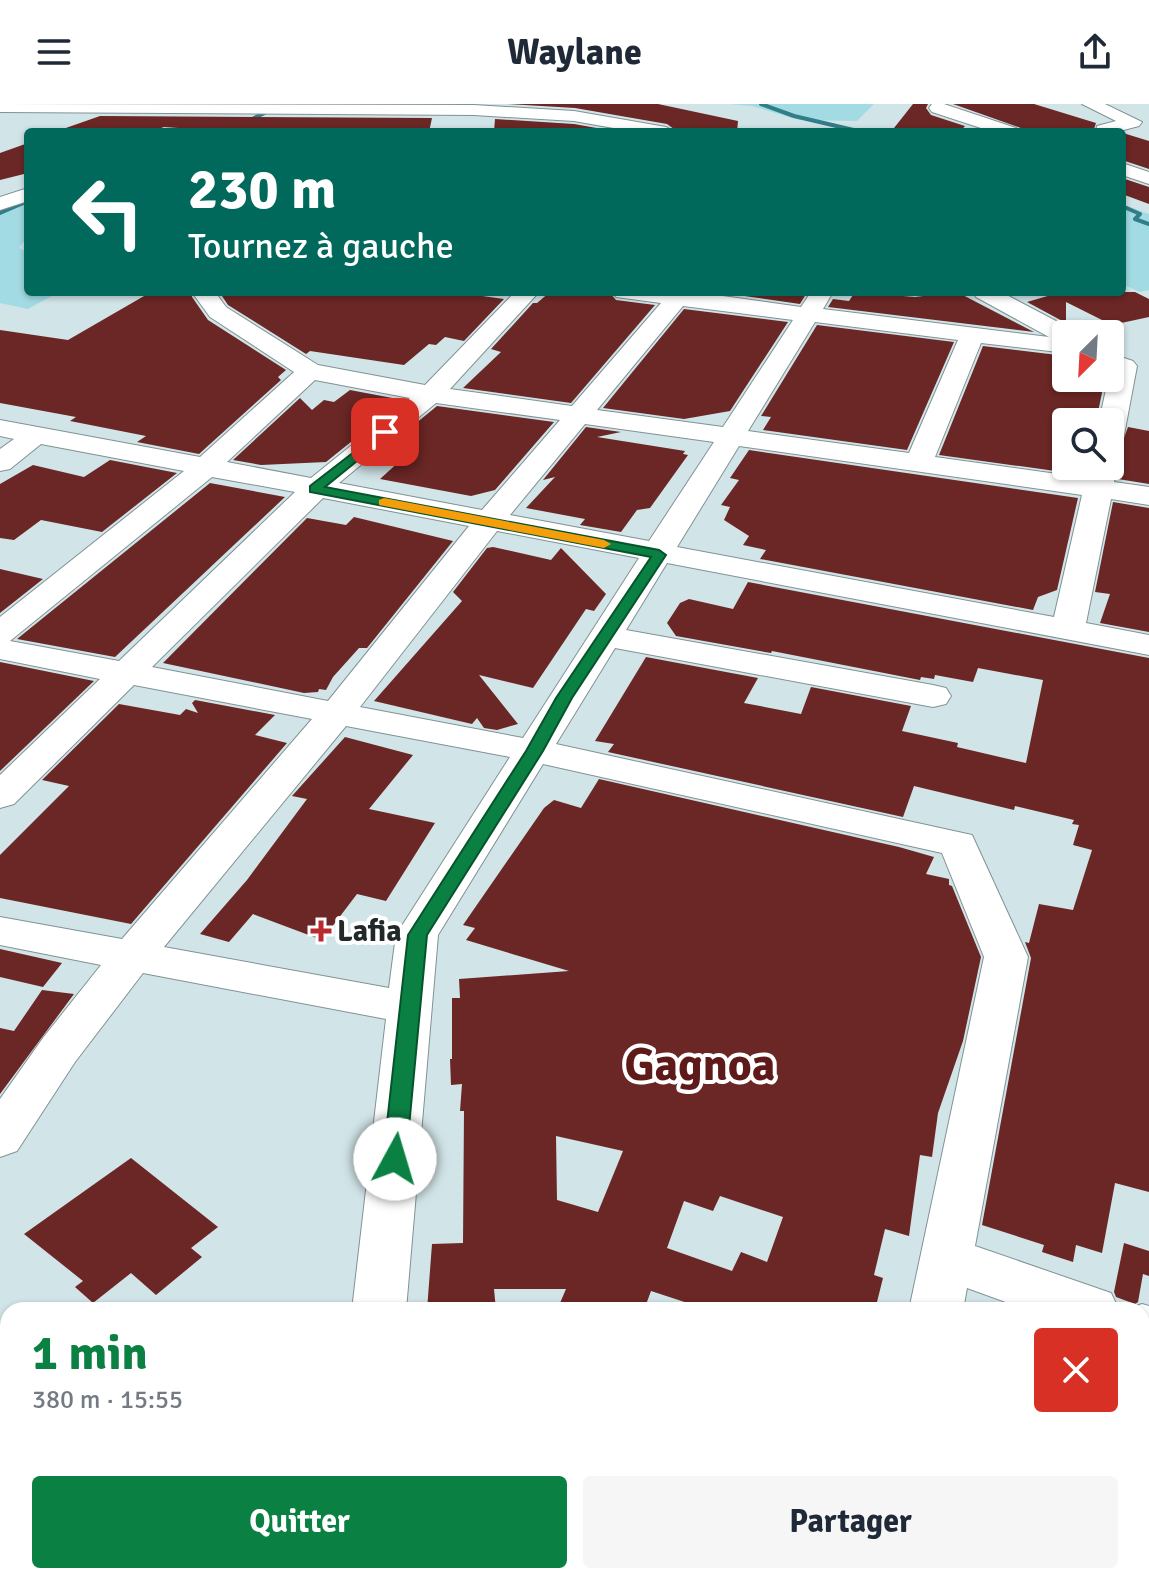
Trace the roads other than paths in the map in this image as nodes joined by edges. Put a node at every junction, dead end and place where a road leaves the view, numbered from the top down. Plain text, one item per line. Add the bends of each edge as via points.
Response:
1 (1090, 104) edge
2 (0, 107) edge
3 (184, 108) junction
4 (474, 110) junction
5 (936, 111) edge
6 (169, 125) dead end
7 (455, 125) dead end
8 (643, 128) edge
9 (996, 128) edge
10 (1110, 128) edge
11 (1126, 170) edge
12 (1149, 178) edge
13 (24, 195) edge
14 (0, 204) edge
15 (206, 296) edge
16 (524, 296) edge
17 (679, 296) edge
18 (686, 296) edge
19 (819, 296) edge
20 (991, 296) edge
21 (806, 315) junction
22 (1052, 328) edge
23 (972, 336) junction
24 (1052, 345) edge
25 (1124, 366) edge
26 (310, 371) junction
27 (1149, 379) edge
28 (431, 394) junction
29 (579, 415) junction
30 (0, 428) edge
31 (731, 435) junction
32 (34, 436) junction
33 (0, 463) edge
34 (919, 463) junction
35 (204, 469) junction
36 (1052, 474) edge
37 (1100, 480) edge
38 (1105, 480) edge
39 (315, 489) junction
40 (1149, 496) edge
41 (488, 522) junction
42 (659, 555) junction
43 (1068, 630) junction
44 (0, 633) edge
45 (604, 636) junction
46 (1149, 645) edge
47 (0, 649) edge
48 (124, 673) junction
49 (933, 696) dead end
50 (337, 713) junction
51 (535, 751) junction
52 (0, 796) edge
53 (0, 931) edge
54 (132, 956) junction
55 (411, 1008) junction
56 (0, 1138) edge
57 (947, 1258) junction
58 (380, 1302) edge
59 (938, 1302) edge
60 (1070, 1302) edge

1 - 10 street via 1133,122
2 - 3 street
3 - 4 street
3 - 6 street
4 - 7 street
4 - 8 street via 574,116
5 - 9 street
11 - 12 street
13 - 14 street
15 - 26 street via 218,312
16 - 28 street
17 - 29 street
18 - 21 street
19 - 21 street
20 - 22 street
21 - 23 street
21 - 31 street
23 - 24 street
23 - 34 street
25 - 27 street
26 - 28 street
26 - 35 street
28 - 29 street
28 - 39 street
29 - 31 street
29 - 41 street
30 - 32 street
31 - 34 street
31 - 42 street
32 - 33 street
32 - 35 street
34 - 36 street
35 - 39 street
35 - 44 street
37 - 43 street
38 - 40 street
39 - 41 street
39 - 48 street
41 - 42 street
41 - 50 street
42 - 43 street
42 - 45 street
43 - 46 street
45 - 49 street
45 - 51 street
47 - 48 street
48 - 50 street
48 - 52 street
50 - 51 street
50 - 54 street
51 - 55 street via 417,935
51 - 57 street via 958,844 1006,957
53 - 54 street
54 - 55 street
54 - 56 street
55 - 58 street
57 - 59 street
57 - 60 street

